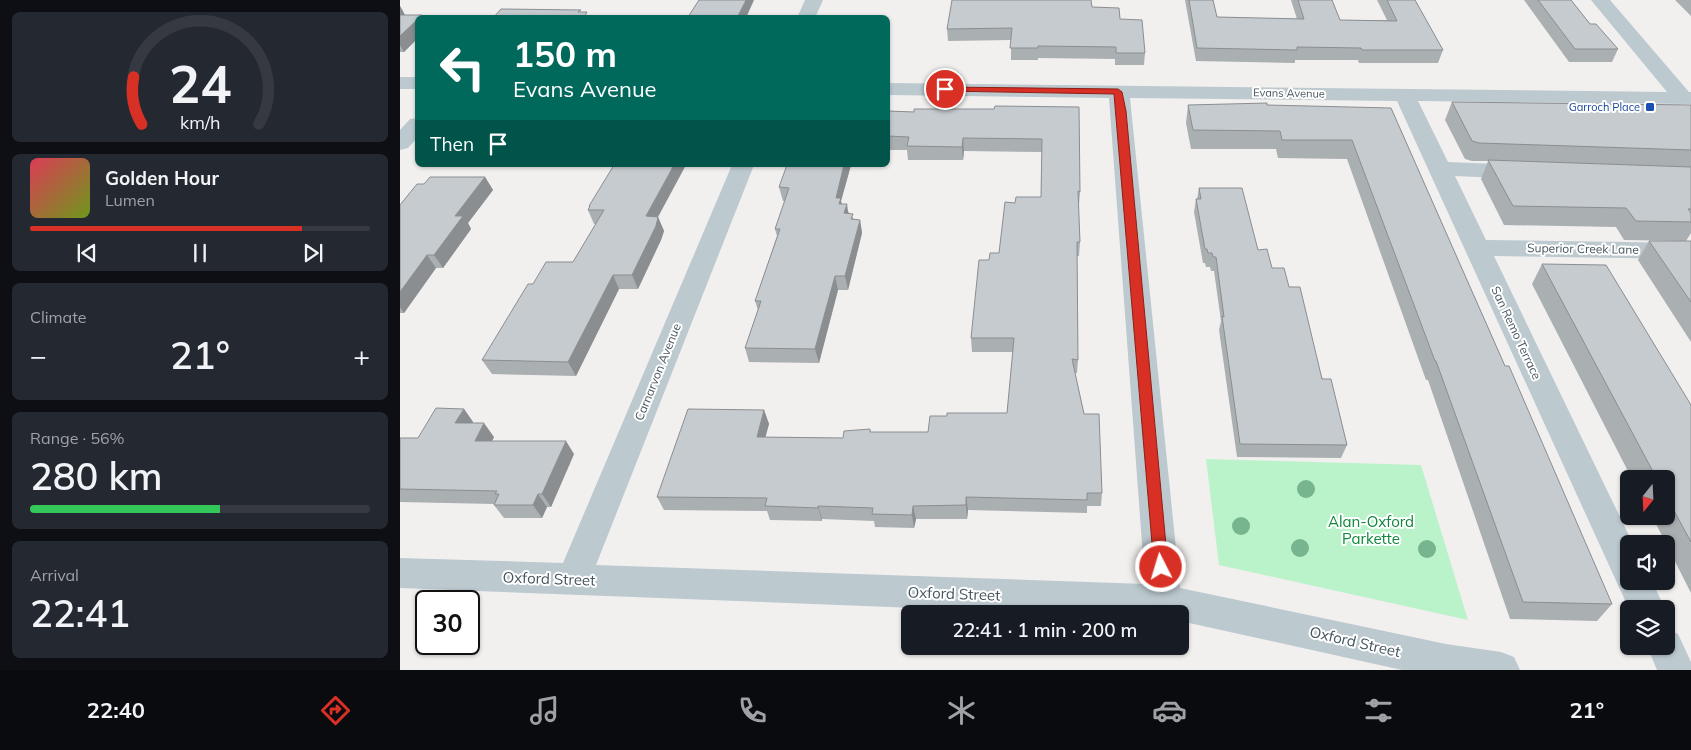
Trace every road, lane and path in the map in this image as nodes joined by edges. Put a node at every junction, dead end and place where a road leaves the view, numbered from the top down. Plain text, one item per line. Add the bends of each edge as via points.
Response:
1 (814, 0) edge
2 (1600, 0) edge
3 (807, 15) edge
4 (400, 83) edge
5 (415, 83) edge
6 (890, 89) edge
7 (1118, 92) junction
8 (1405, 95) junction
9 (1687, 98) edge
10 (415, 127) edge
11 (400, 143) edge
12 (742, 167) edge
13 (1440, 169) junction
14 (1546, 172) edge
15 (1476, 248) junction
16 (1691, 252) edge
17 (1620, 552) edge
18 (400, 573) edge
19 (573, 580) junction
20 (1164, 601) junction
21 (1668, 655) edge
22 (1501, 670) edge
23 (1676, 670) edge

1 - 3 street
2 - 9 street
4 - 5 street
6 - 7 street, Evans Avenue
7 - 8 street, Evans Avenue
7 - 20 street
8 - 9 street, Evans Avenue
8 - 13 street, San Remo Terrace
10 - 11 street
12 - 19 street, Carnarvon Avenue
13 - 14 street
13 - 15 street, San Remo Terrace
15 - 16 street, Superior Creek Lane
15 - 17 street, San Remo Terrace
18 - 19 street, Oxford Street
19 - 20 street, Oxford Street
20 - 22 street, Oxford Street via 1446,662
21 - 23 street

